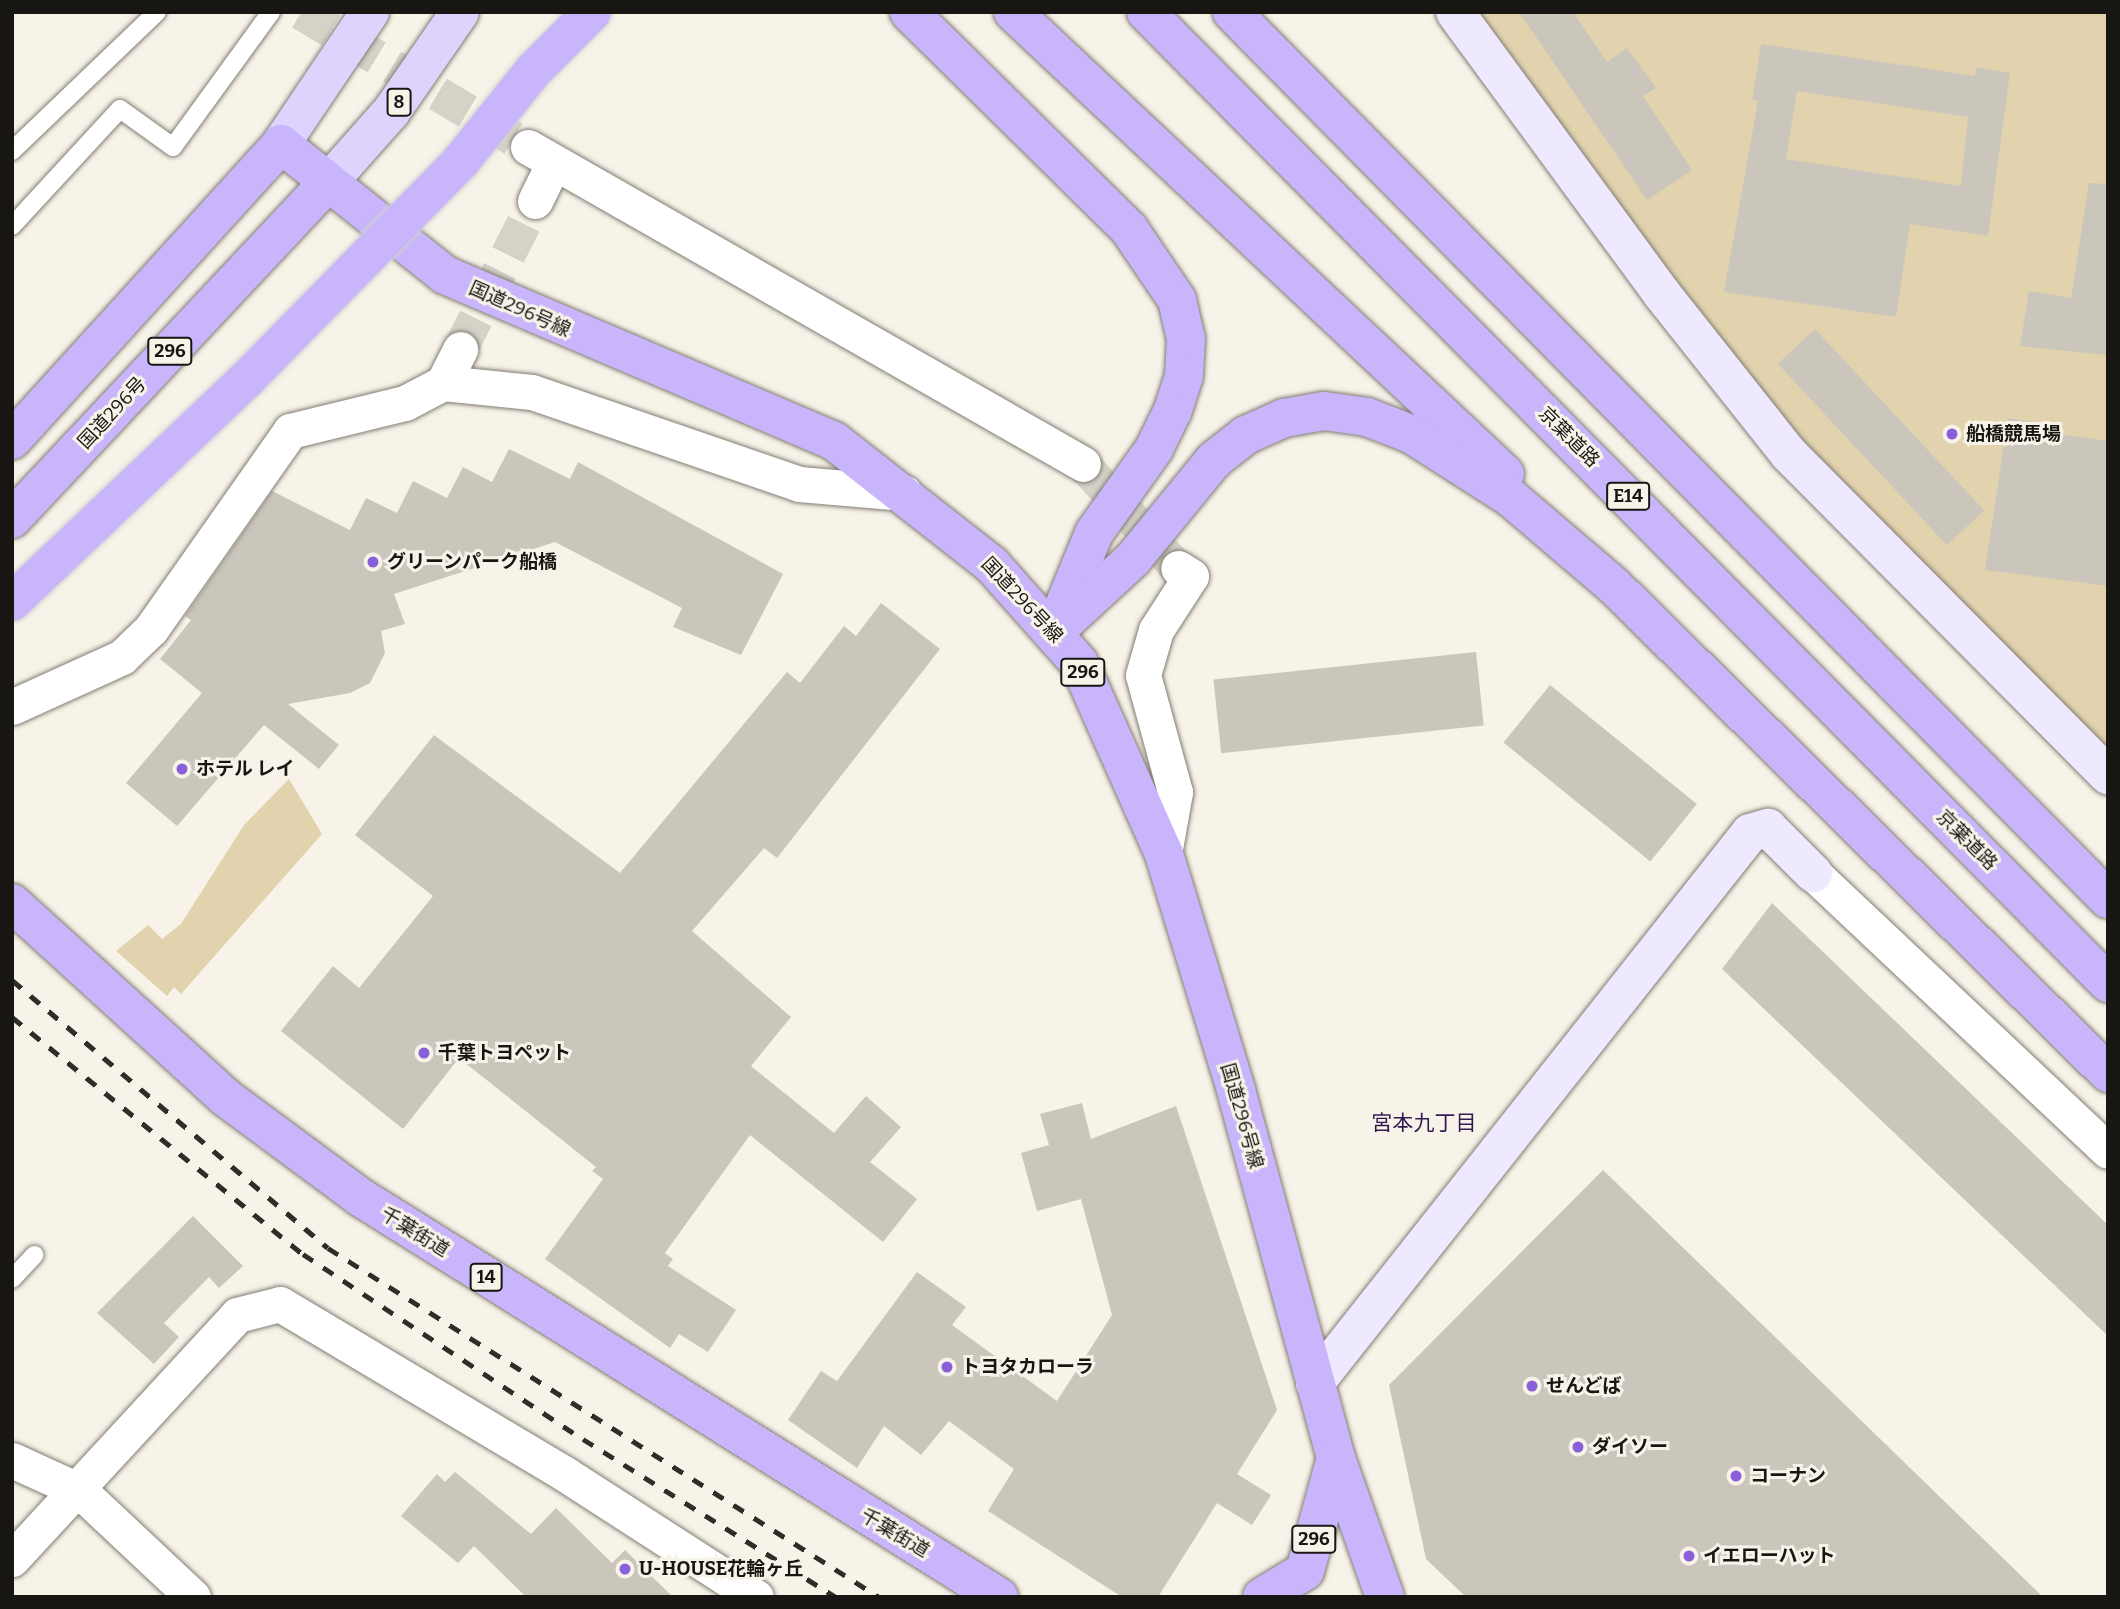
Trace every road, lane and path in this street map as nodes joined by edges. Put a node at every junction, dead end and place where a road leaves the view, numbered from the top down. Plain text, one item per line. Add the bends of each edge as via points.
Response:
1 (157, 12) edge
2 (271, 12) edge
3 (370, 12) edge
4 (460, 12) edge
5 (592, 12) edge
6 (909, 12) edge
7 (1013, 12) edge
8 (1146, 12) edge
9 (1232, 12) edge
10 (1455, 12) edge
11 (281, 144) junction
12 (12, 150) edge
13 (327, 184) junction
14 (535, 201) tunnel mouth
15 (12, 226) edge
16 (460, 349) tunnel mouth
17 (443, 383) junction
18 (12, 440) edge
19 (1083, 464) tunnel mouth
20 (905, 494) junction
21 (12, 519) edge
22 (1178, 568) tunnel mouth
23 (1614, 586) junction
24 (12, 602) edge
25 (1054, 632) junction
26 (12, 708) edge
27 (2108, 775) edge
28 (1164, 854) junction
29 (1813, 873) joint
30 (2108, 899) edge
31 (12, 903) edge
32 (2108, 983) edge
33 (2108, 1073) edge
34 (2108, 1151) edge
35 (34, 1255) dead end
36 (12, 1279) edge
37 (1315, 1383) junction
38 (1336, 1458) junction
39 (12, 1460) edge
40 (80, 1491) junction
41 (12, 1559) edge
42 (192, 1597) edge
43 (756, 1597) edge
44 (999, 1597) edge
45 (1262, 1597) edge
46 (1385, 1597) edge

1 - 12 lane
2 - 15 lane via 173,147 120,109
3 - 11 main road
4 - 13 main road, 8 via 391,112
5 - 24 highway, bridge via 534,70 461,161 246,380
6 - 25 highway via 1129,229 1177,300 1186,338 1184,376 1172,412 1154,449 1094,533
7 - 23 highway via 1465,432
8 - 32 highway, 京葉道路 / E14
9 - 30 highway
10 - 27 street via 1662,294 1789,454
11 - 13 highway, 国道296号線 / 296
11 - 18 highway
13 - 20 highway, 国道296号線 / 296 via 445,275 834,441
13 - 21 highway, 国道296号 / 296
14 - 19 street via 541,154
16 - 17 street
17 - 20 street via 533,392 799,484
17 - 26 street via 405,403 290,430 151,629 122,657
20 - 25 highway, 国道296号線 / 296 via 992,565
22 - 28 street via 1191,576 1156,630 1143,675 1175,792
23 - 25 highway via 1456,460 1367,417 1324,411 1265,426 1214,460 1133,559
23 - 33 highway
25 - 28 highway, 国道296号線 / 296 via 1079,663
28 - 37 highway, 国道296号線 / 296
29 - 34 street
29 - 37 street via 1768,828 1750,833
31 - 44 highway, 千葉街道 / 14 via 225,1097 360,1197
35 - 36 lane
37 - 38 highway, 国道296号線 / 296
38 - 45 highway, 296 via 1305,1571
38 - 46 highway, 国道296号線 / 296
39 - 40 street
40 - 41 street
40 - 42 street
40 - 43 street via 237,1315 280,1304 565,1474

